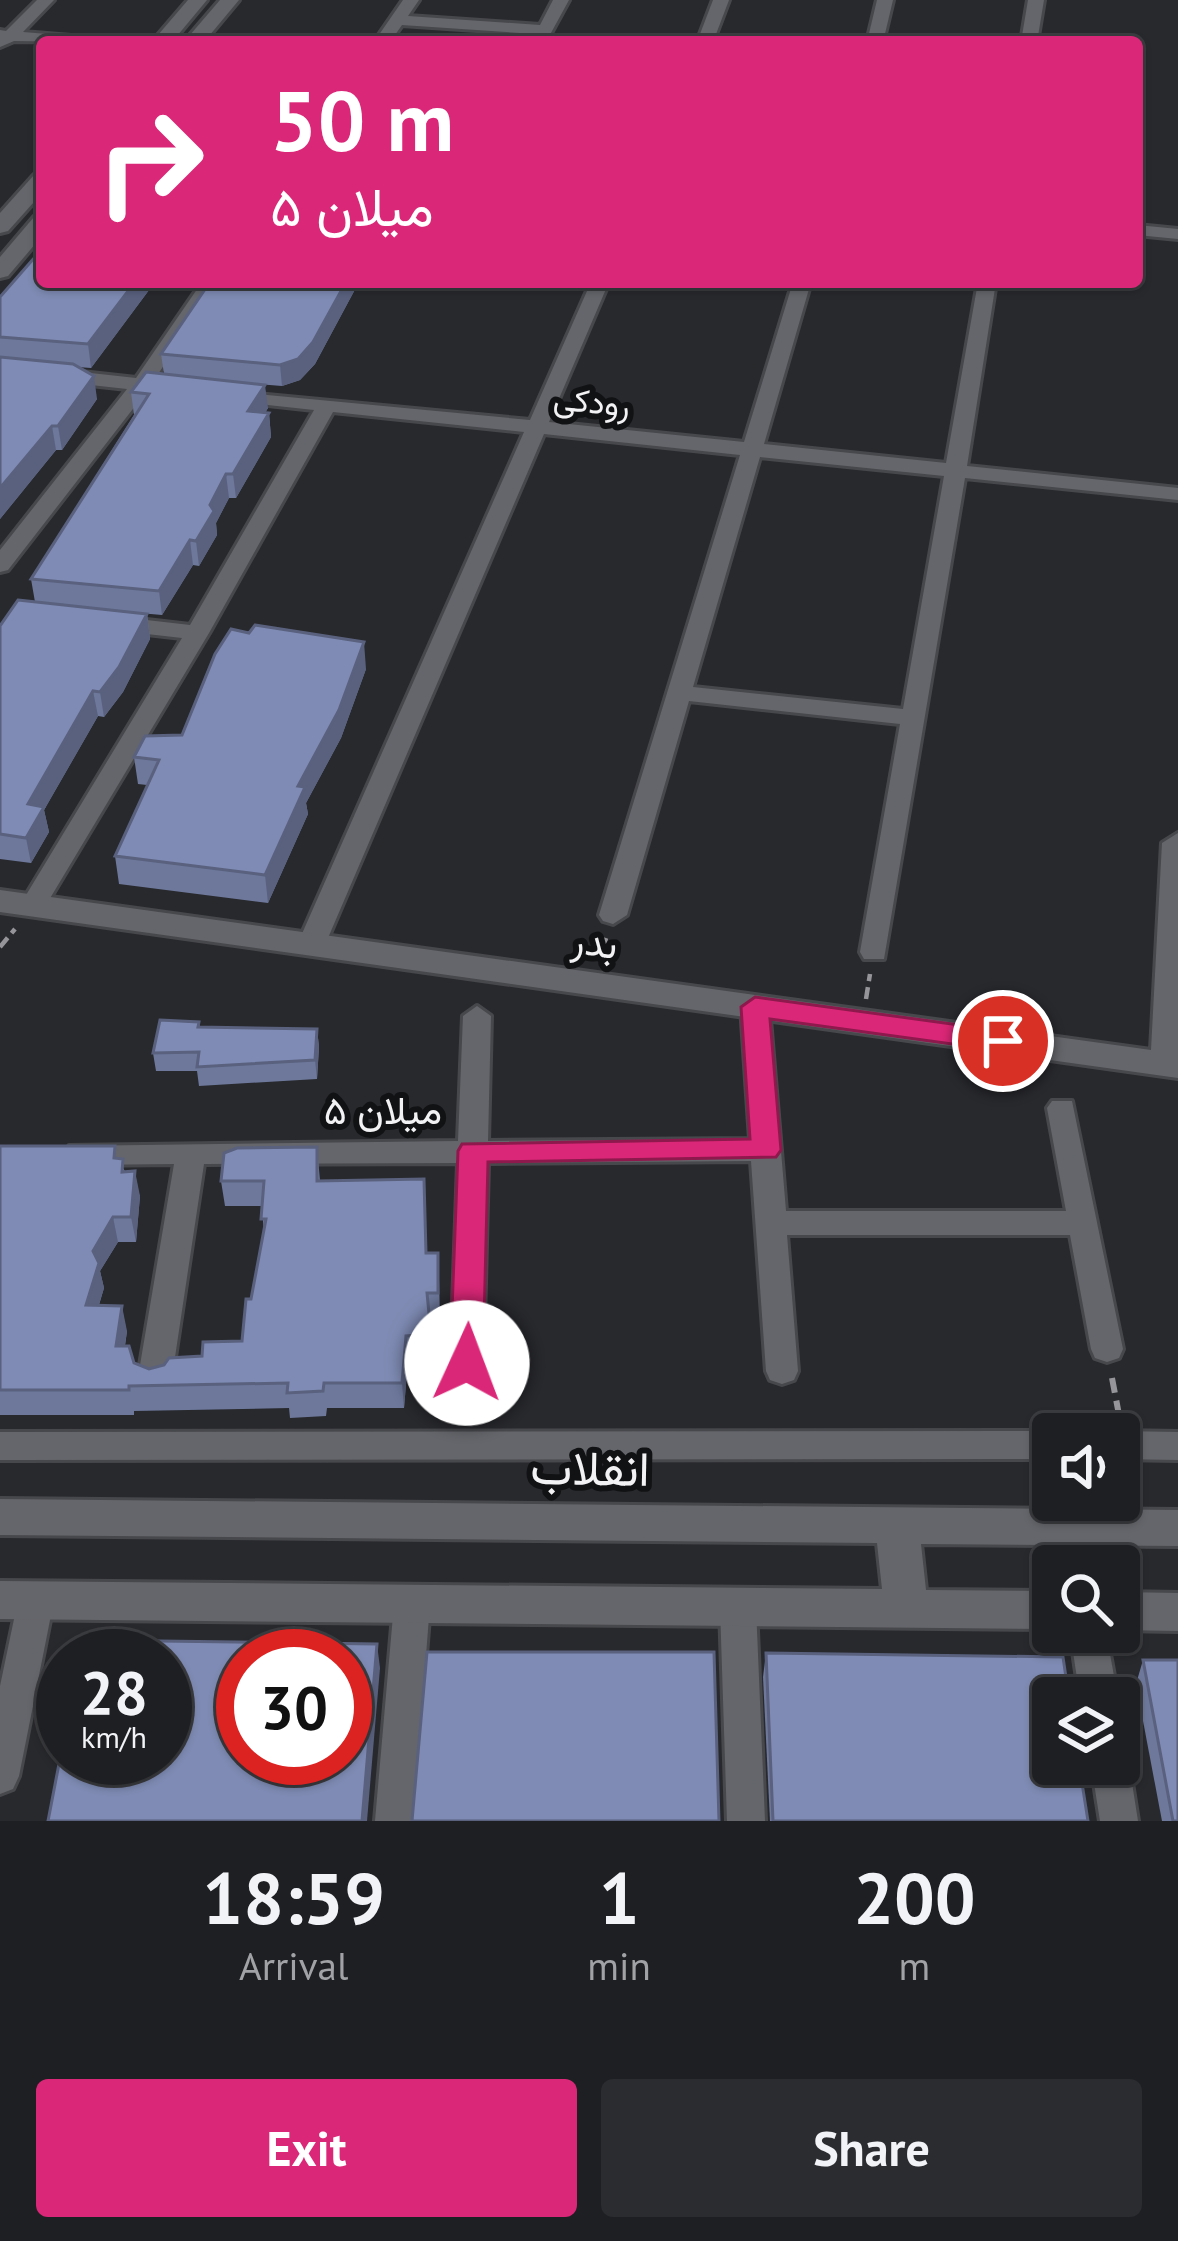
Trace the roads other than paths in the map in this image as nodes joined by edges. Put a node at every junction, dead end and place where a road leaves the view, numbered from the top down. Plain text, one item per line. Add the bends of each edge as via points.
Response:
1 (46, 0) edge
2 (198, 0) edge
3 (230, 0) edge
4 (411, 0) edge
5 (561, 0) edge
6 (722, 0) edge
7 (885, 0) edge
8 (1036, 0) edge
9 (398, 20) junction
10 (167, 36) edge
11 (199, 36) edge
12 (386, 36) edge
13 (541, 36) edge
14 (707, 36) edge
15 (876, 36) edge
16 (1030, 36) edge
17 (3, 39) edge
18 (36, 40) edge
19 (36, 187) edge
20 (0, 226) edge
21 (36, 229) edge
22 (1143, 231) edge
23 (1178, 234) edge
24 (0, 271) edge
25 (207, 288) edge
26 (597, 288) edge
27 (801, 288) edge
28 (986, 288) edge
29 (0, 369) edge
30 (141, 385) junction
31 (187, 390) edge
32 (211, 392) edge
33 (327, 406) junction
34 (534, 428) junction
35 (750, 450) junction
36 (956, 471) junction
37 (1178, 494) edge
38 (0, 565) edge
39 (88, 620) edge
40 (197, 633) junction
41 (678, 693) junction
42 (914, 718) junction
43 (1178, 843) edge
44 (16, 903) edge
45 (613, 915) road end
46 (311, 945) junction
47 (874, 952) road end
48 (755, 1007) junction
49 (477, 1016) dead end
50 (1173, 1065) edge
51 (1062, 1108) dead end
52 (766, 1150) junction
53 (473, 1151) junction
54 (191, 1153) junction
55 (48, 1154) edge
56 (1083, 1222) junction
57 (771, 1223) junction
58 (1107, 1348) road end
59 (467, 1363) road end
60 (782, 1370) dead end
61 (155, 1377) edge
62 (1032, 1445) edge
63 (1140, 1445) edge
64 (0, 1446) edge
65 (1178, 1446) edge
66 (0, 1516) edge
67 (897, 1525) junction
68 (1178, 1528) edge
69 (18, 1600) edge
70 (412, 1604) junction
71 (738, 1607) junction
72 (906, 1608) junction
73 (1032, 1610) edge
74 (1140, 1611) edge
75 (1178, 1612) edge
76 (0, 1776) edge
77 (1113, 1785) edge
78 (394, 1821) edge
79 (746, 1821) edge
80 (1119, 1821) edge

1 - 17 street
2 - 10 street
3 - 11 street
4 - 9 street
5 - 13 street
6 - 14 street
7 - 15 street
8 - 16 street
9 - 12 street
9 - 13 street
17 - 18 street
19 - 20 street
21 - 24 street
22 - 23 street
25 - 30 street
26 - 34 street
27 - 35 street
28 - 36 street
29 - 30 street
30 - 31 street
30 - 38 street
32 - 33 street, رودکی
33 - 34 street, رودکی
33 - 40 street
34 - 35 street, رودکی
34 - 46 street
35 - 36 street, رودکی
35 - 41 street
36 - 37 street, رودکی
36 - 42 street
39 - 40 street
40 - 44 street
41 - 42 street
41 - 45 street
42 - 47 street
43 - 50 street
44 - 46 street, بدر
46 - 48 street, بدر
48 - 50 street, بدر
48 - 52 street
49 - 53 street
51 - 56 street
52 - 53 street, میلان ۵
52 - 57 street
53 - 54 street, میلان ۵
53 - 59 street
54 - 55 street, میلان ۵
54 - 61 street
56 - 57 street
56 - 58 street
57 - 60 street
62 - 64 street
63 - 65 street
66 - 67 street, انقلاب
67 - 68 street, انقلاب
67 - 72 street
69 - 70 street
69 - 76 street
70 - 71 street
70 - 78 street
71 - 72 street
71 - 79 street
72 - 73 street
74 - 75 street
77 - 80 street

